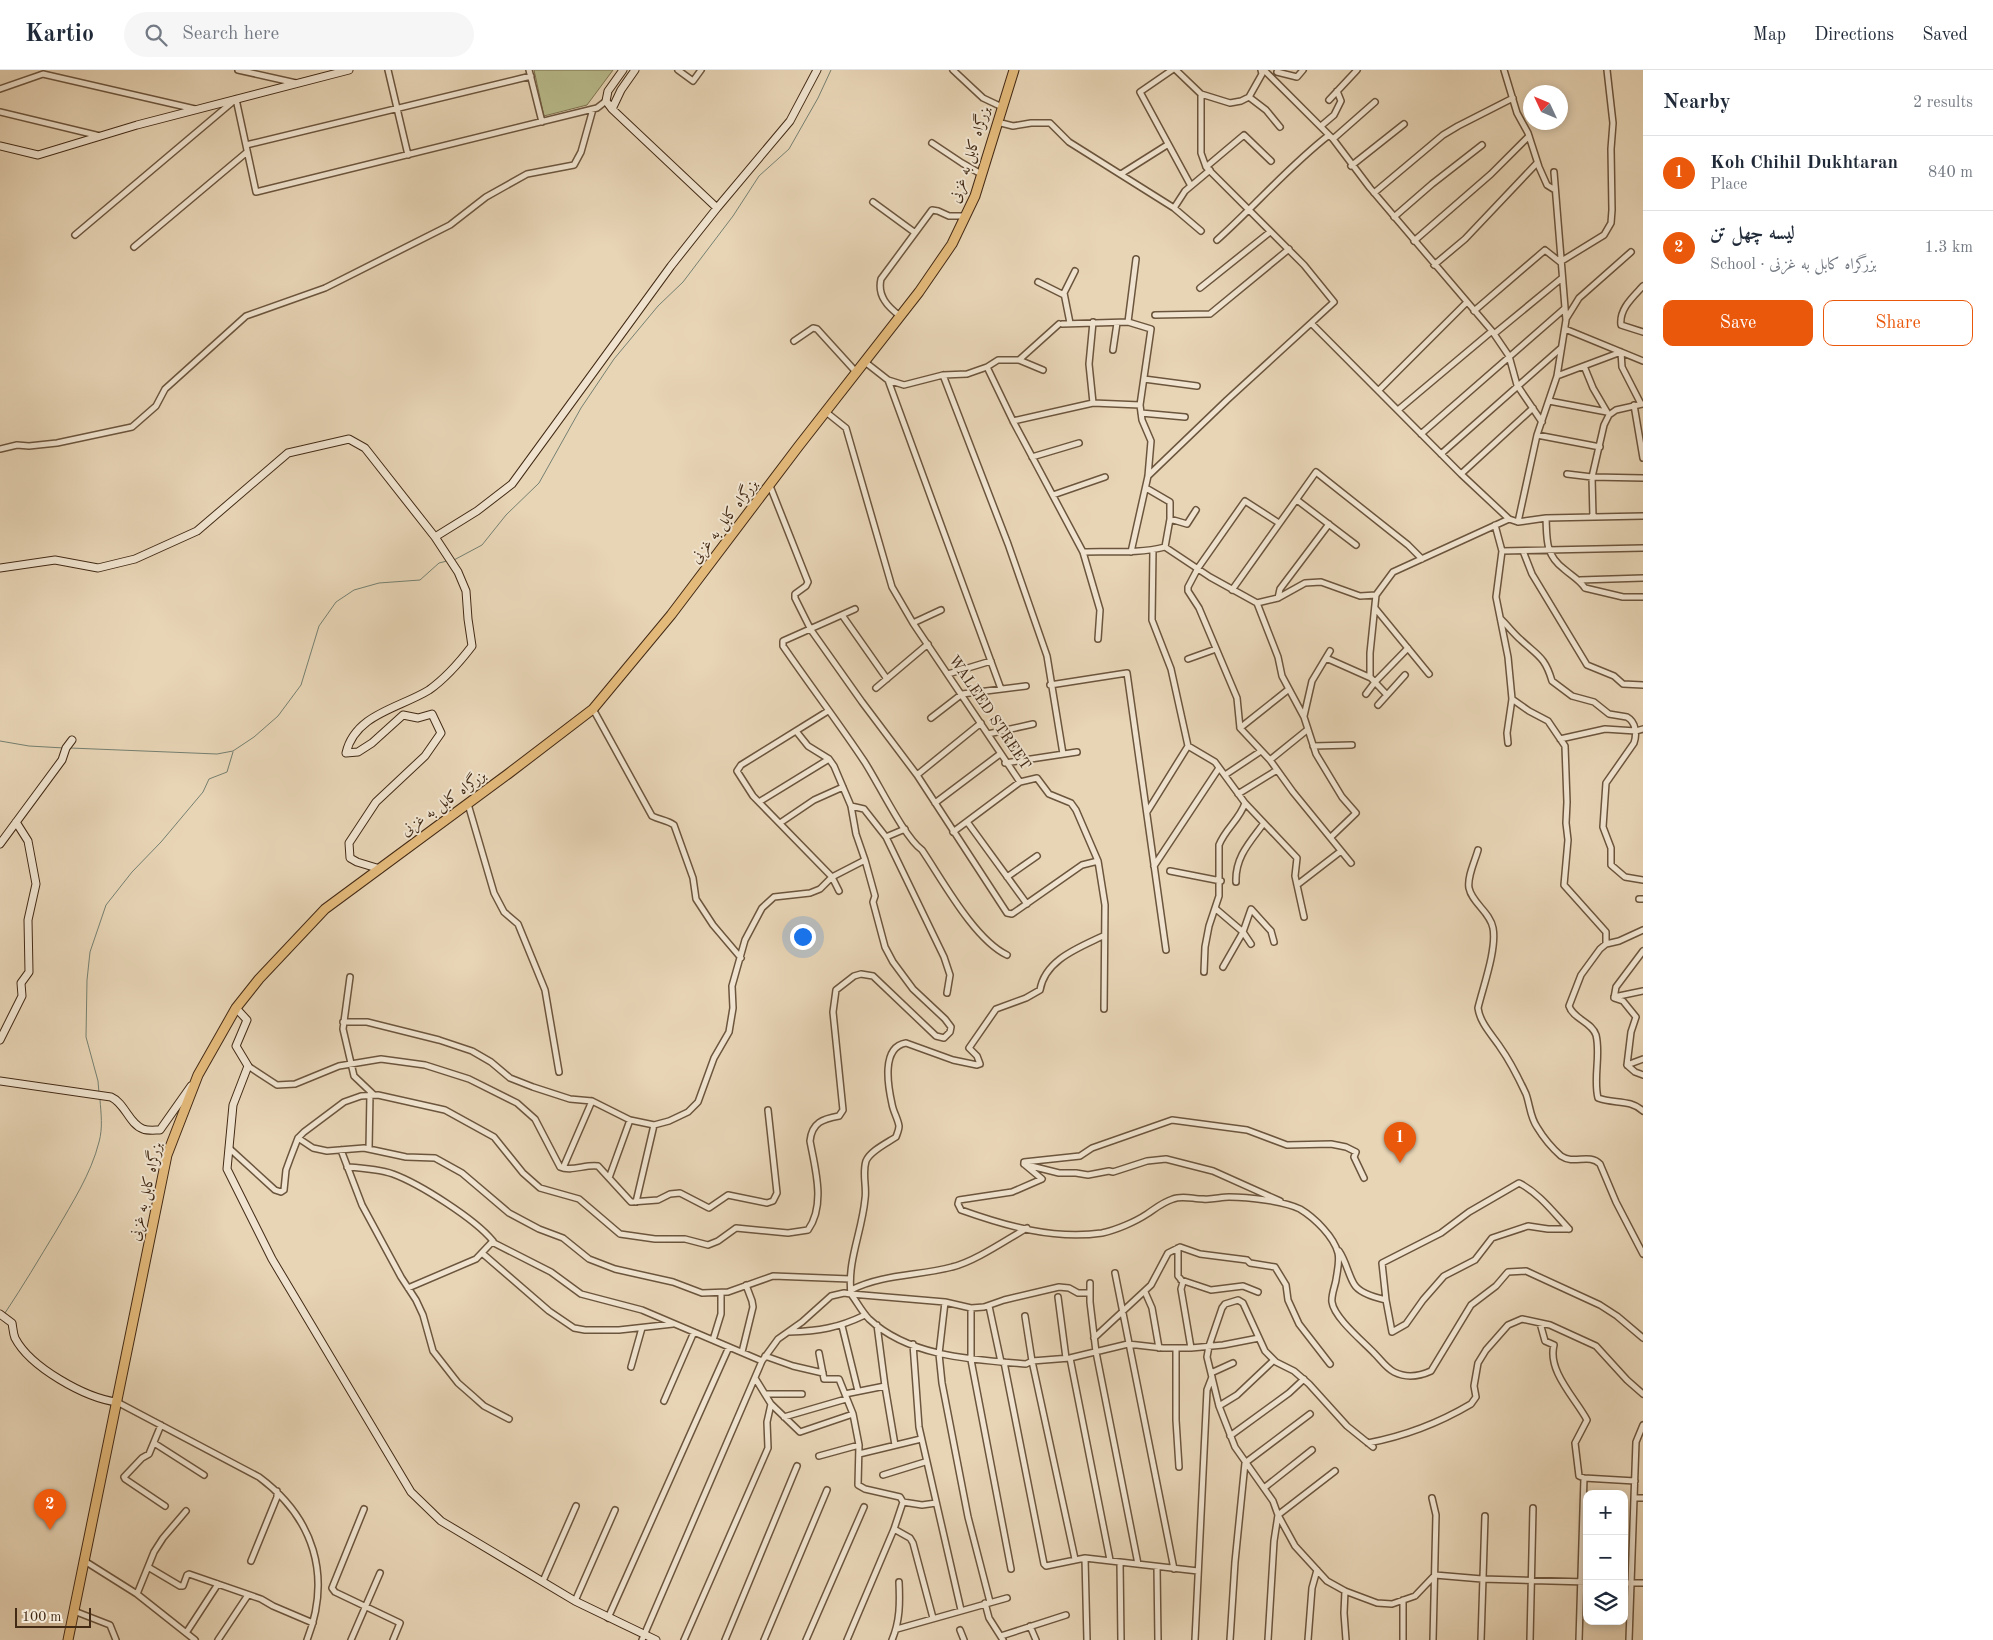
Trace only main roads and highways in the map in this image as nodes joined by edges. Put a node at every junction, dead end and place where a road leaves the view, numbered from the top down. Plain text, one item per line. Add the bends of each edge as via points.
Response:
1 (1014, 70) edge
2 (68, 1640) edge

1 - 2 highway, بزرگراه کابل به غزنی via 975,196 952,244 671,616 593,709 325,909 236,1008 198,1075 167,1155

